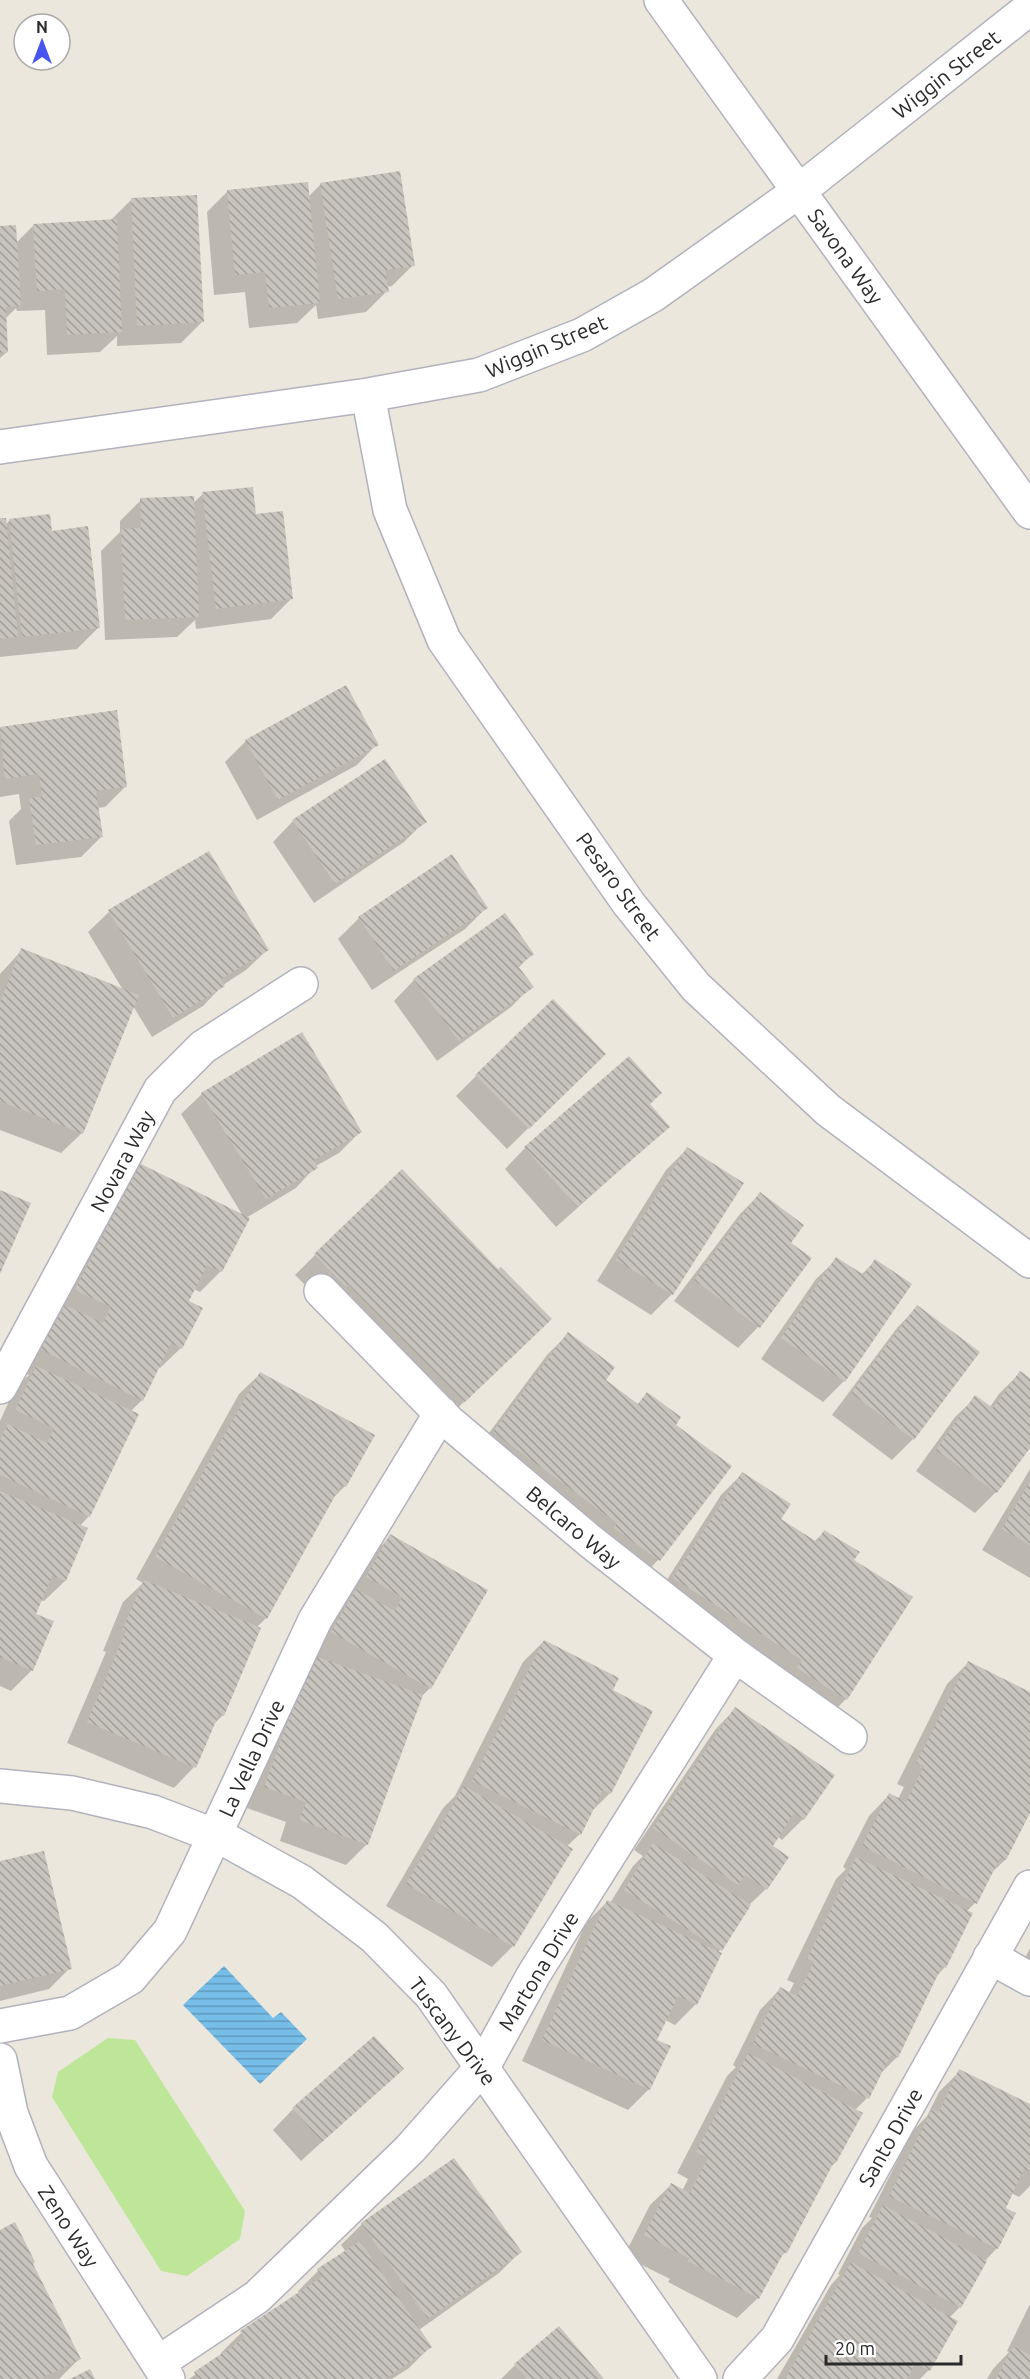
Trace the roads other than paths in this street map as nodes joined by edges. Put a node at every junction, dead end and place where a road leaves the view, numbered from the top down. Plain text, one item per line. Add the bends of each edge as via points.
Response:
1 (661, 0) edge
2 (1030, 8) edge
3 (799, 191) junction
4 (368, 395) junction
5 (0, 447) edge
6 (1030, 512) edge
7 (301, 984) dead end
8 (1030, 1261) edge
9 (321, 1291) dead end
10 (3, 1372) edge
11 (441, 1413) junction
12 (735, 1654) junction
13 (850, 1737) dead end
14 (0, 1786) edge
15 (215, 1836) junction
16 (1030, 1887) edge
17 (990, 1957) junction
18 (1030, 1979) edge
19 (0, 2026) edge
20 (0, 2060) edge
21 (482, 2067) junction
22 (163, 2371) edge
23 (700, 2379) edge
24 (740, 2379) edge

1 - 3 street, Savona Way
2 - 3 street, Wiggin Street
3 - 4 street, Wiggin Street via 653,295 582,335 478,375
3 - 6 street, Savona Way
4 - 5 street, Wiggin Street
4 - 8 street, Pesaro Street via 390,510 444,640 629,904 696,987 828,1110
7 - 10 street, Novara Way via 203,1047 160,1090
9 - 11 street, Belcaro Way
11 - 12 street, Belcaro Way via 590,1541
11 - 15 street, La Vella Drive via 315,1620
12 - 13 street, Belcaro Way
12 - 21 street, Martona Drive via 534,1974
14 - 15 street, Tuscany Drive via 72,1792 153,1812
15 - 19 street, La Vella Drive via 170,1931 130,1978 70,2013
15 - 21 street, Tuscany Drive via 302,1882 374,1937 431,1995
16 - 17 street, Santo Drive
17 - 18 street
17 - 24 street, Santo Drive via 777,2339
20 - 22 street, Zeno Way via 11,2113 31,2166
21 - 22 street, Martona Drive via 410,2149 257,2297
21 - 23 street, Tuscany Drive

